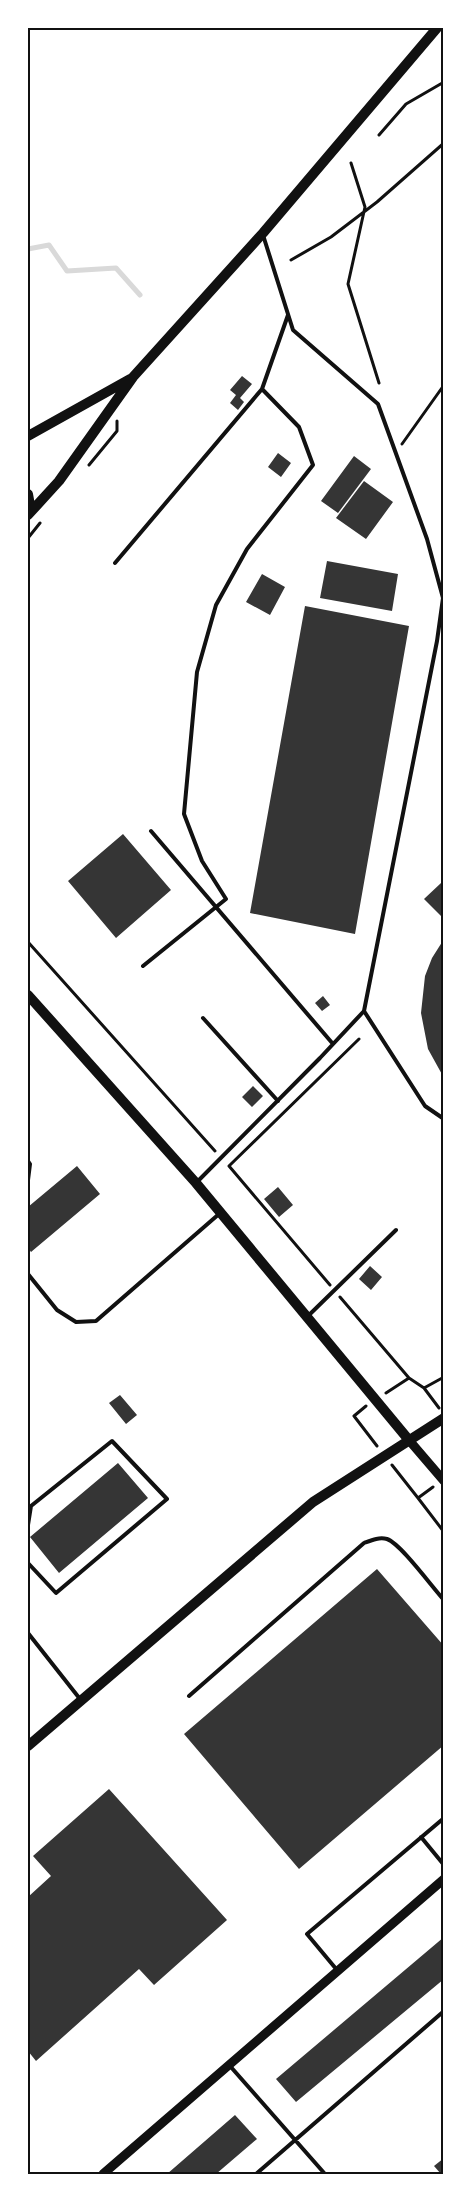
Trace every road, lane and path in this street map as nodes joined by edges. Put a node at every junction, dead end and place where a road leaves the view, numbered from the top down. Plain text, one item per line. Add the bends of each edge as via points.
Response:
1 (437, 28) edge
2 (444, 82) edge
3 (379, 135) dead end
4 (444, 143) edge
5 (351, 163) dead end
6 (364, 213) junction
7 (262, 233) junction
8 (291, 260) dead end
9 (288, 315) junction
10 (133, 377) junction
11 (379, 383) dead end
12 (444, 385) edge
13 (262, 389) junction
14 (28, 436) edge
15 (396, 453) junction
16 (28, 494) edge
17 (29, 513) edge
18 (115, 563) dead end
19 (151, 831) dead end
20 (217, 908) junction
21 (28, 942) edge
22 (143, 966) dead end
23 (28, 995) edge
24 (364, 1011) junction
25 (203, 1018) dead end
26 (359, 1039) dead end
27 (333, 1044) junction
28 (278, 1101) junction
29 (444, 1119) edge
30 (222, 1158) junction
31 (28, 1161) edge
32 (229, 1166) junction
33 (28, 1180) edge
34 (196, 1183) junction
35 (220, 1212) junction
36 (396, 1230) dead end
37 (28, 1274) edge
38 (335, 1290) junction
39 (307, 1318) junction
40 (444, 1377) edge
41 (424, 1388) junction
42 (444, 1414) edge
43 (444, 1418) edge
44 (408, 1439) junction
45 (444, 1481) edge
46 (418, 1498) dead end
47 (28, 1501) edge
48 (31, 1506) junction
49 (28, 1525) edge
50 (444, 1532) edge
51 (28, 1563) edge
52 (444, 1600) edge
53 (28, 1634) edge
54 (189, 1696) dead end
55 (81, 1700) junction
56 (28, 1746) edge
57 (444, 1818) edge
58 (421, 1837) junction
59 (444, 1865) edge
60 (444, 1879) edge
61 (338, 1970) junction
62 (444, 2011) edge
63 (228, 2064) junction
64 (296, 2141) junction
65 (103, 2174) edge
66 (256, 2174) edge
67 (325, 2174) edge

1 - 7 main road
2 - 3 path via 406,104
4 - 6 path
5 - 6 path
6 - 8 path via 332,237
6 - 11 path via 348,284
7 - 9 lane
7 - 10 main road
9 - 13 lane
9 - 15 lane via 293,330 378,404
10 - 14 main road
10 - 17 main road via 59,481
12 - 15 path
13 - 18 lane
13 - 20 lane via 299,427 313,465 247,549 220,597 197,672 184,814 202,861 226,899
15 - 24 lane via 427,539 443,598
16 - 17 main road
19 - 20 lane
20 - 22 lane
20 - 27 lane
21 - 30 path
23 - 34 main road
24 - 27 lane
24 - 29 lane via 425,1106
25 - 28 lane
26 - 32 path
27 - 28 lane
28 - 30 lane
30 - 32 path
30 - 34 lane
31 - 33 lane
32 - 38 path
34 - 35 main road
35 - 37 lane via 96,1321 76,1322 57,1310
35 - 39 main road
36 - 38 lane
38 - 39 lane
38 - 41 path via 409,1378
39 - 44 main road
40 - 41 path
41 - 42 path
43 - 44 main road
44 - 45 street
44 - 55 main road via 314,1502
46 - 50 path
47 - 48 lane
48 - 49 lane
48 - 51 lane via 112,1441 167,1500 56,1593
52 - 54 lane via 398,1547 388,1540 376,1538 364,1543
53 - 55 lane
55 - 56 main road
57 - 58 lane
58 - 59 lane
58 - 61 lane via 307,1934
60 - 61 street
61 - 63 street
62 - 64 lane
63 - 64 lane
63 - 65 street
64 - 66 lane
64 - 67 lane

